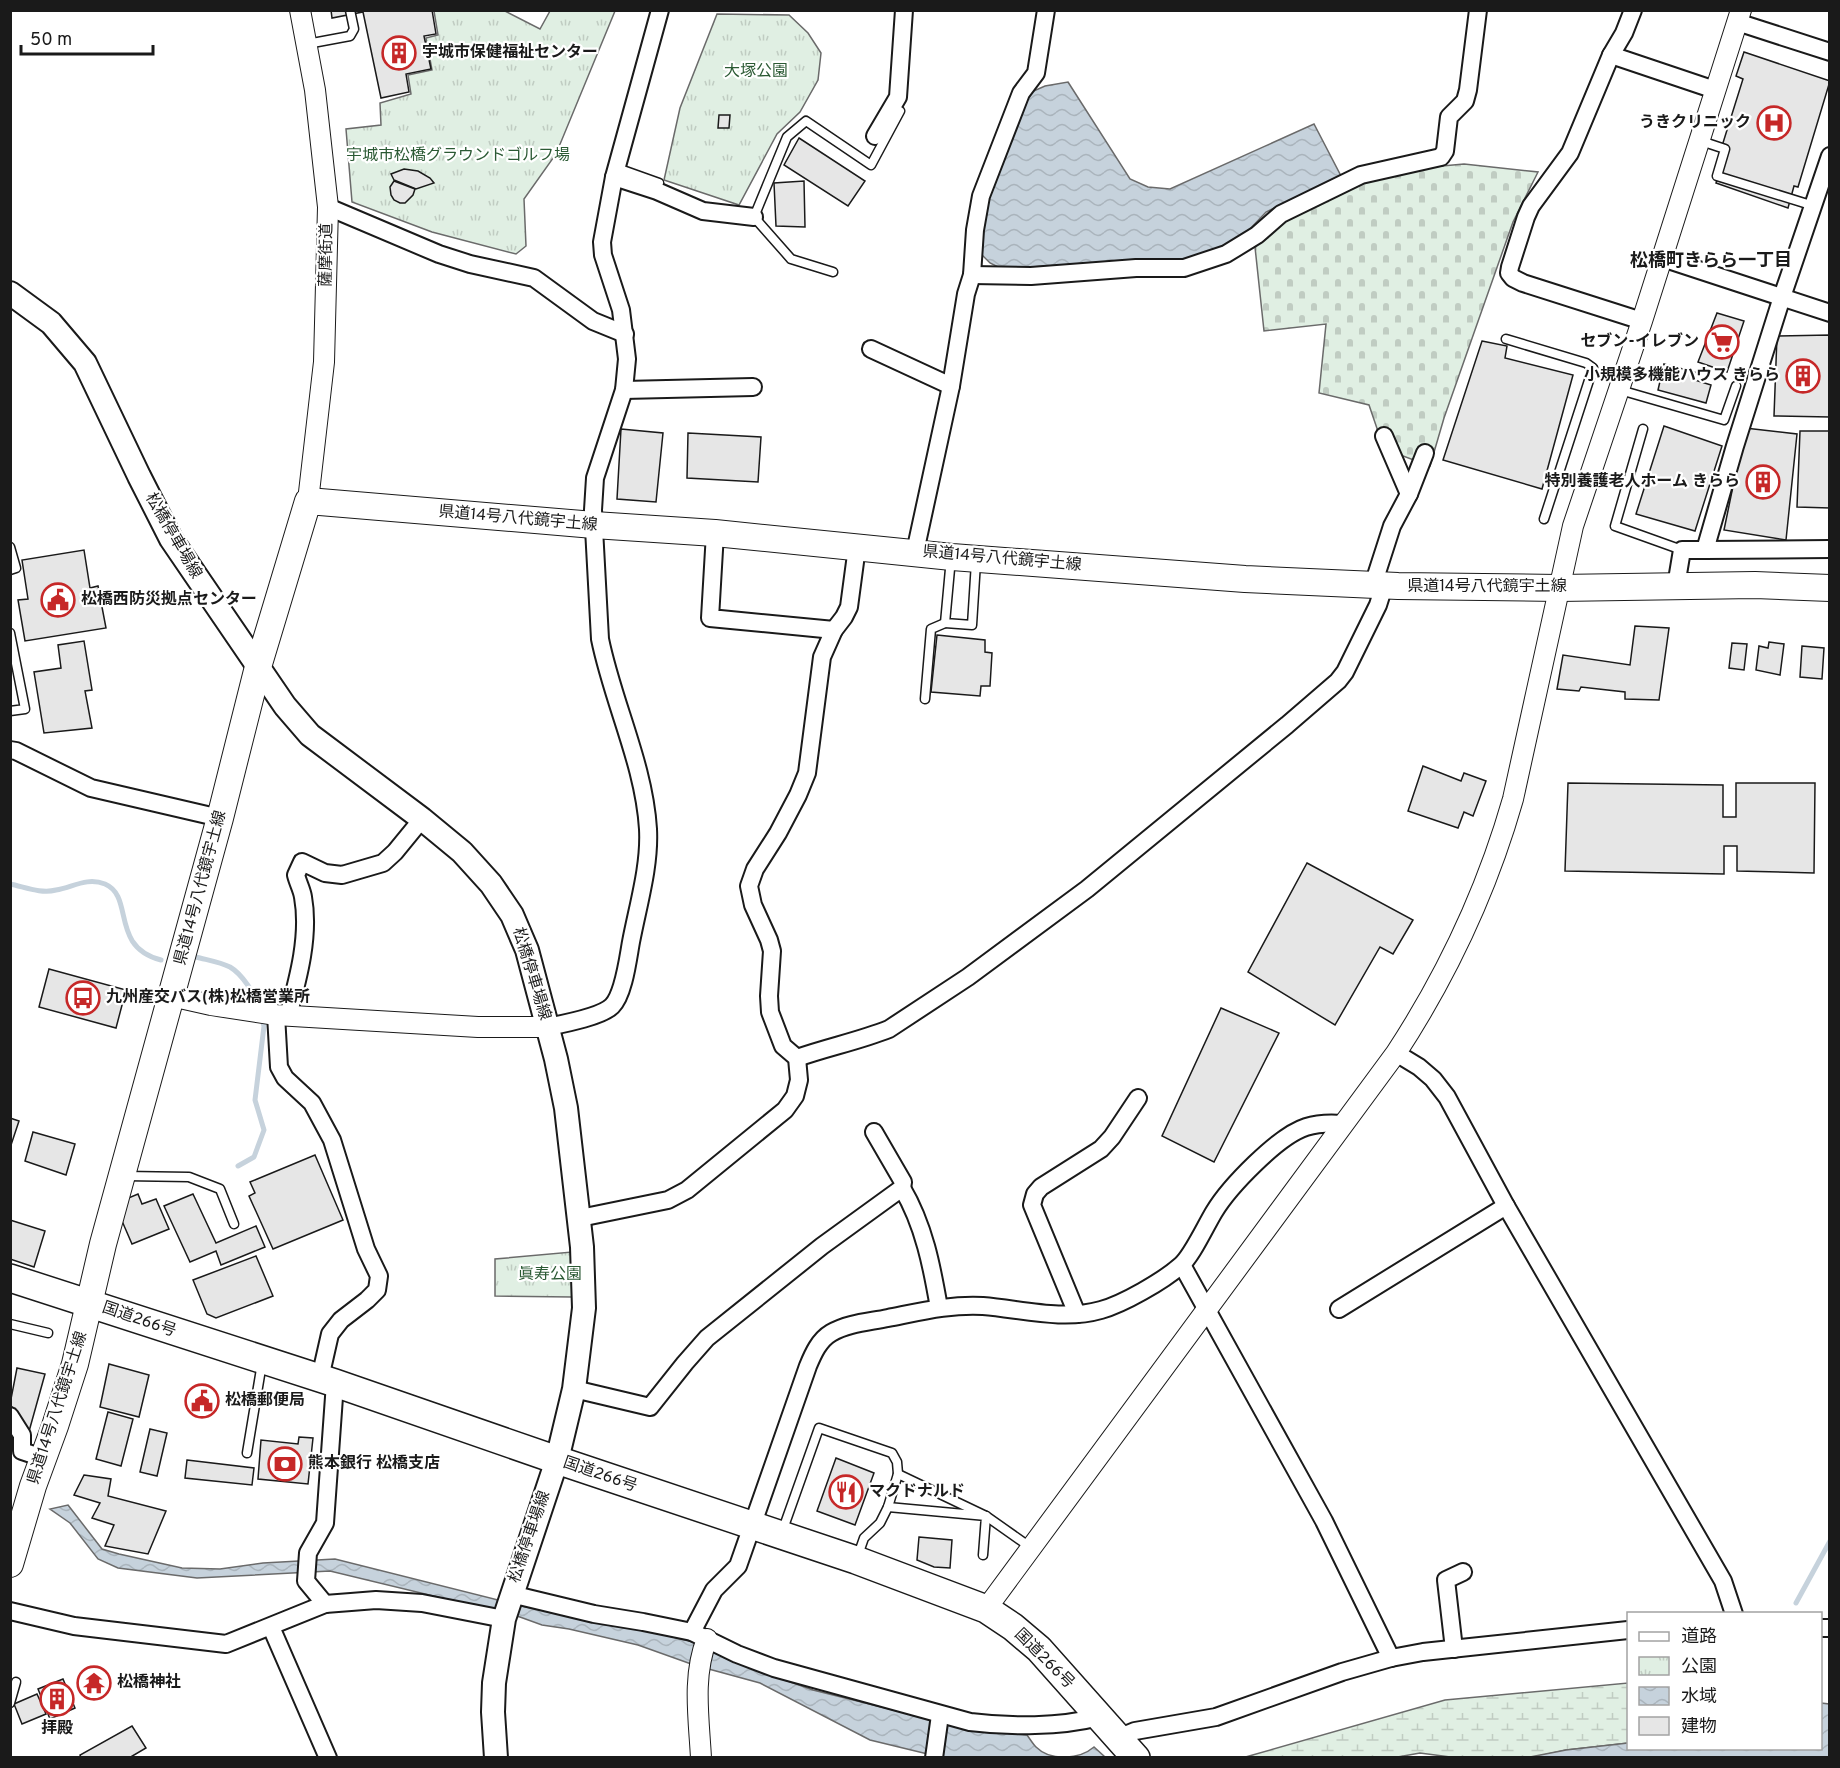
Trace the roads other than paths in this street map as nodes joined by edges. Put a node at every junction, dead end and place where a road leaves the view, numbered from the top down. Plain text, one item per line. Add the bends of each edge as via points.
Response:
1 (300, 10) edge
2 (351, 10) edge
3 (660, 10) edge
4 (904, 10) edge
5 (1046, 10) edge
6 (1478, 10) edge
7 (1633, 10) edge
8 (1739, 16) edge
9 (306, 45) junction
10 (1830, 52) edge
11 (1611, 55) junction
12 (1715, 90) junction
13 (900, 111) dead end
14 (875, 136) dead end
15 (1700, 141) junction
16 (1830, 156) edge
17 (615, 173) junction
18 (660, 184) dead end
19 (328, 207) junction
20 (1814, 207) junction
21 (754, 217) junction
22 (1662, 258) junction
23 (833, 272) dead end
24 (972, 275) junction
25 (12, 297) edge
26 (1782, 297) junction
27 (1830, 313) edge
28 (1642, 321) junction
29 (625, 334) junction
30 (1506, 339) dead end
31 (871, 349) dead end
32 (951, 386) junction
33 (1736, 386) dead end
34 (753, 387) dead end
35 (624, 390) junction
36 (1619, 390) junction
37 (1643, 429) dead end
38 (1384, 436) dead end
39 (1425, 453) dead end
40 (1410, 494) junction
41 (308, 501) junction
42 (1544, 519) dead end
43 (594, 525) junction
44 (715, 533) junction
45 (10, 547) edge
46 (857, 547) junction
47 (1830, 549) edge
48 (1682, 550) junction
49 (1705, 550) junction
50 (915, 552) junction
51 (964, 558) junction
52 (10, 570) edge
53 (1379, 585) junction
54 (1676, 586) junction
55 (1559, 588) junction
56 (1830, 588) edge
57 (945, 623) junction
58 (834, 630) junction
59 (10, 633) edge
60 (258, 667) junction
61 (925, 699) dead end
62 (10, 711) edge
63 (10, 750) edge
64 (220, 818) junction
65 (422, 819) junction
66 (171, 996) junction
67 (272, 1015) junction
68 (547, 1027) junction
69 (1396, 1053) junction
70 (797, 1058) junction
71 (1138, 1098) dead end
72 (1342, 1124) junction
73 (874, 1132) dead end
74 (122, 1176) junction
75 (902, 1188) junction
76 (1506, 1206) junction
77 (580, 1218) junction
78 (234, 1224) dead end
79 (1182, 1265) junction
80 (10, 1278) edge
81 (89, 1303) junction
82 (939, 1308) junction
83 (1207, 1309) junction
84 (1339, 1309) dead end
85 (1077, 1314) junction
86 (10, 1324) edge
87 (48, 1333) dead end
88 (263, 1360) junction
89 (328, 1381) junction
90 (574, 1389) junction
91 (10, 1416) edge
92 (247, 1454) dead end
93 (43, 1458) junction
94 (557, 1460) junction
95 (898, 1474) junction
96 (888, 1507) junction
97 (986, 1516) junction
98 (753, 1526) junction
99 (781, 1535) junction
100 (1031, 1548) junction
101 (983, 1555) dead end
102 (856, 1560) junction
103 (10, 1564) edge
104 (1463, 1572) dead end
105 (325, 1604) junction
106 (507, 1607) junction
107 (986, 1609) junction
108 (10, 1611) edge
109 (1733, 1612) edge
110 (271, 1627) junction
111 (1627, 1630) edge
112 (701, 1639) junction
113 (1454, 1649) junction
114 (1391, 1658) junction
115 (16, 1682) dead end
116 (10, 1703) edge
117 (939, 1717) junction
118 (1099, 1717) junction
119 (1127, 1748) edge
120 (328, 1758) edge
121 (496, 1758) edge
122 (701, 1758) edge
123 (934, 1758) edge

1 - 9 street, 薩摩街道
2 - 9 lane via 354,29 350,36
3 - 17 street
4 - 14 street via 898,97
5 - 24 street via 1036,73 1021,93 981,196
6 - 24 street via 1468,90 1465,101 1449,117 1441,157 1361,175 1281,214 1226,254 1184,268 1006,277
7 - 11 street
8 - 10 street
8 - 12 street
9 - 19 street, 薩摩街道
11 - 12 street
11 - 28 street via 1570,153 1526,217 1509,273 1532,287
12 - 15 street
13 - 21 lane via 871,165 806,121 788,137
15 - 20 lane via 1725,149 1717,176
15 - 22 street
16 - 20 street
17 - 18 lane
17 - 21 street via 703,212
17 - 29 street via 602,249
19 - 29 street via 439,254 534,278 593,321
19 - 41 street, 薩摩街道 via 324,362
20 - 26 street
21 - 23 lane via 791,259
22 - 26 street
22 - 28 street
24 - 32 street
25 - 60 main road, 松橋停車場線 via 51,323 85,363 171,539
26 - 27 street
26 - 49 street
28 - 36 street
29 - 35 street
30 - 42 lane via 1593,368
31 - 32 street
32 - 50 street
33 - 36 lane via 1724,420
34 - 35 street
35 - 43 street via 595,478
36 - 55 street via 1573,526
37 - 48 lane via 1615,526
38 - 40 street
39 - 40 street
40 - 53 street via 1392,526
41 - 43 main road, 県道14号八代鏡宇土線
41 - 60 main road, 県道14号八代鏡宇土線
43 - 44 main road, 県道14号八代鏡宇土線
43 - 68 street via 600,639 638,773 648,830 646,861 625,975 612,1006
44 - 46 main road, 県道14号八代鏡宇土線
44 - 58 street via 710,618
45 - 52 lane via 16,568
46 - 50 main road, 県道14号八代鏡宇土線
46 - 58 street via 849,607
47 - 49 street
48 - 49 street
48 - 54 street
50 - 51 main road, 県道14号八代鏡宇土線
51 - 53 main road, 県道14号八代鏡宇土線
51 - 57 lane
51 - 57 lane via 972,625
53 - 55 main road, 県道14号八代鏡宇土線
53 - 70 street via 1378,605 1338,681 1141,846 1027,935 890,1029
54 - 55 main road, 県道14号八代鏡宇土線
54 - 56 main road, 県道14号八代鏡宇土線
55 - 69 street via 1503,835 1447,968
57 - 61 lane via 931,629
58 - 70 street via 822,657 807,773 749,886 772,951 770,1012 783,1046
59 - 62 lane via 25,709
60 - 64 main road, 県道14号八代鏡宇土線
60 - 65 main road, 松橋停車場線 via 310,735
63 - 64 street via 91,788
64 - 66 main road, 県道14号八代鏡宇土線
65 - 67 street via 383,862 342,875 325,873 302,862 298,867 296,875 303,895 305,921 300,964
65 - 68 main road, 松橋停車場線 via 462,852 512,915 527,950
66 - 67 street
66 - 74 main road, 県道14号八代鏡宇土線
67 - 68 street via 478,1027
67 - 89 street via 279,1067 285,1078 312,1103 332,1140 366,1249 379,1276 376,1290 368,1300 330,1334
68 - 77 main road, 松橋停車場線 via 566,1108
69 - 72 street
69 - 76 street via 1433,1079 1447,1097
70 - 77 street via 799,1080 795,1096 785,1110 687,1190 668,1200
71 - 85 street via 1101,1149 1035,1194 1032,1205
72 - 79 street via 1304,1127 1285,1138 1239,1178
72 - 83 street
73 - 75 street via 903,1182
74 - 78 lane via 189,1177 220,1189
74 - 81 main road, 県道14号八代鏡宇土線
75 - 82 street via 921,1228
75 - 90 street via 707,1338 650,1407
76 - 84 street
76 - 109 street via 1717,1571
77 - 90 main road, 松橋停車場線 via 584,1308
79 - 83 street
79 - 85 street via 1125,1302
80 - 81 highway, 国道266号
81 - 88 highway, 国道266号
81 - 93 main road, 県道14号八代鏡宇土線 via 75,1364
82 - 85 street via 981,1306
82 - 98 street via 851,1325 830,1334 817,1347
83 - 100 street
83 - 114 street via 1324,1521
86 - 87 lane
88 - 89 highway, 国道266号
88 - 92 lane
89 - 94 highway, 国道266号
89 - 105 street via 325,1523 308,1553 306,1581
90 - 94 main road, 松橋停車場線
91 - 93 street via 22,1435 22,1451
93 - 103 main road, 県道14号八代鏡宇土線
94 - 98 highway, 国道266号
94 - 106 main road, 松橋停車場線
95 - 96 lane
95 - 97 lane
95 - 99 lane via 892,1453 819,1428
96 - 97 lane
96 - 102 lane via 880,1523 864,1538
97 - 100 lane
97 - 101 lane
98 - 99 highway, 国道266号
98 - 112 street via 738,1566 714,1590
99 - 102 highway, 国道266号
100 - 107 street
102 - 107 highway, 国道266号
104 - 113 street via 1446,1580
105 - 106 street via 376,1600
105 - 110 street
106 - 112 street via 643,1622
106 - 121 main road, 松橋停車場線 via 494,1683
107 - 118 highway, 国道266号 via 1039,1649
108 - 110 street via 74,1626 226,1644
110 - 120 street
111 - 113 street
112 - 117 street via 774,1668
112 - 122 street
113 - 114 street
114 - 119 street via 1216,1717 1143,1729
115 - 116 lane
117 - 118 street via 994,1725 1070,1723
117 - 123 street
118 - 119 highway, 国道266号

